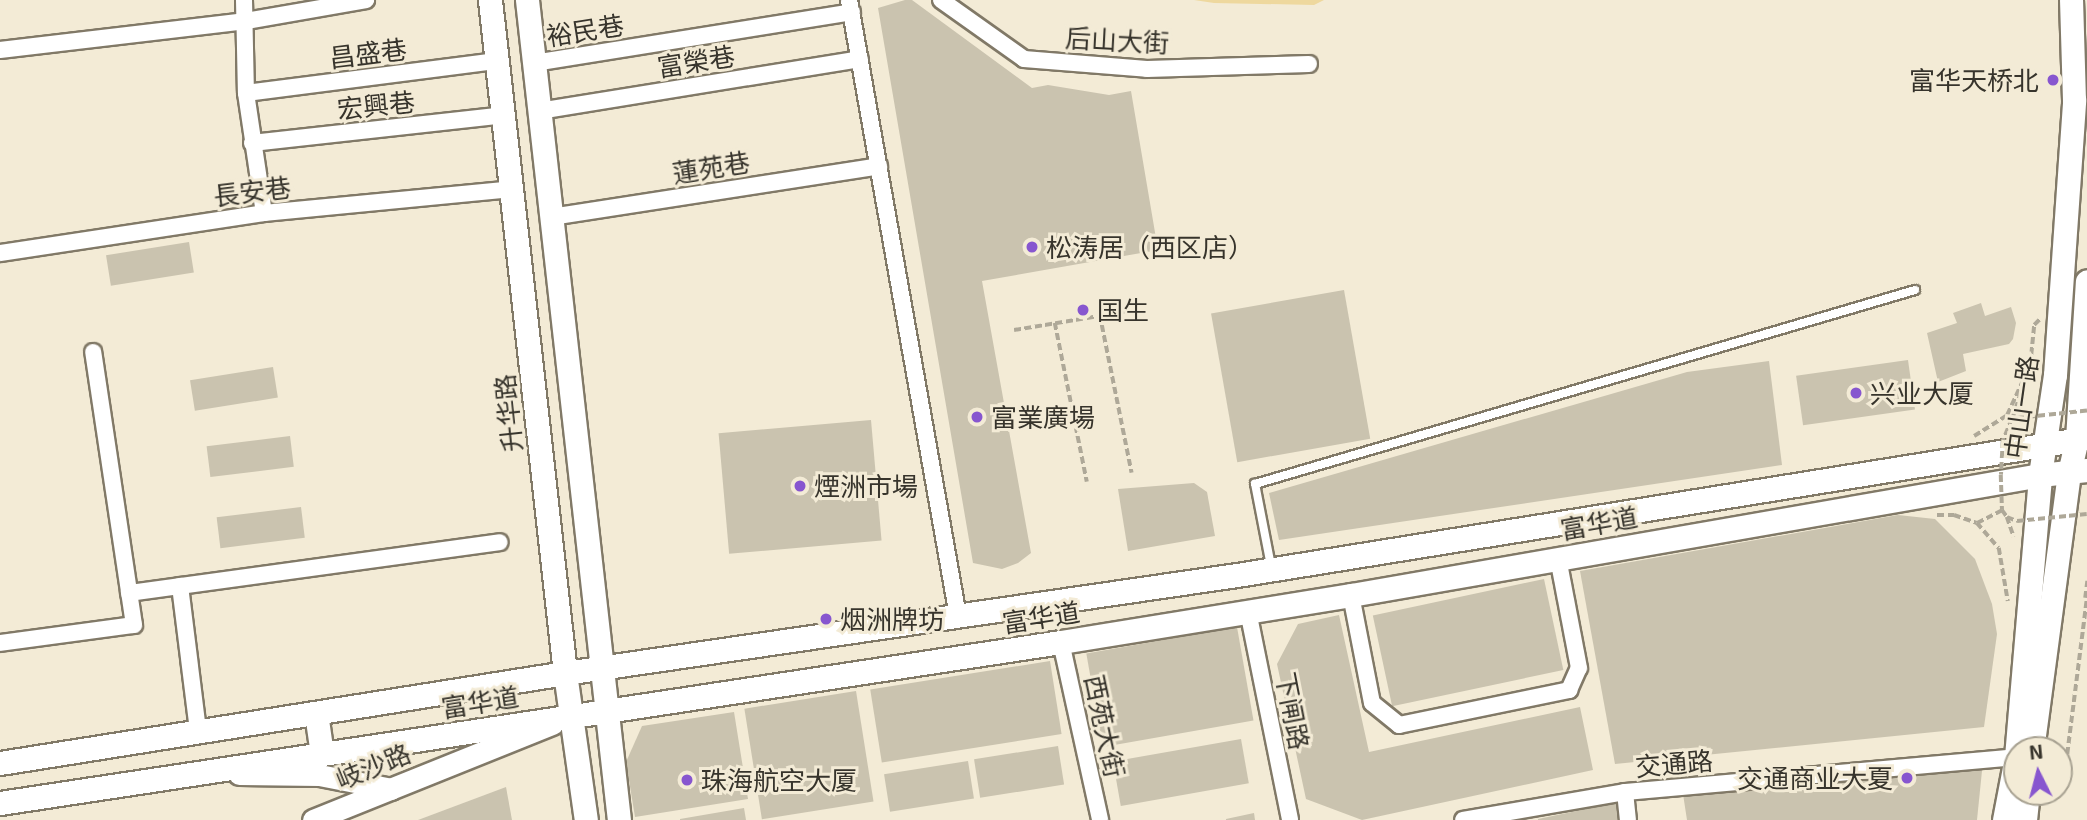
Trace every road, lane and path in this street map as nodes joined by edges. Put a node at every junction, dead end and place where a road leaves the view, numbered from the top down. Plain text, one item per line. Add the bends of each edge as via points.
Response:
1 (244, 0) edge
2 (366, 0) edge
3 (491, 0) edge
4 (527, 0) edge
5 (941, 0) edge
6 (2071, 0) edge
7 (850, 6) edge
8 (247, 21) junction
9 (0, 50) edge
10 (860, 59) junction
11 (497, 61) junction
12 (534, 63) junction
13 (1309, 64) dead end
14 (246, 93) junction
15 (539, 111) junction
16 (505, 115) junction
17 (252, 143) junction
18 (879, 166) junction
19 (512, 189) junction
20 (264, 213) junction
21 (551, 217) junction
22 (0, 253) edge
23 (2087, 281) edge
24 (1915, 290) dead end
25 (2060, 297) junction
26 (1141, 309) dead end
27 (1100, 316) junction
28 (1055, 323) junction
29 (1014, 330) dead end
30 (93, 352) dead end
31 (2030, 365) junction
32 (2087, 411) edge
33 (2012, 419) junction
34 (1971, 438) dead end
35 (2082, 439) edge
36 (2043, 445) junction
37 (2078, 471) edge
38 (1132, 473) dead end
39 (2040, 475) junction
40 (1087, 482) dead end
41 (1913, 498) junction
42 (2002, 510) junction
43 (2087, 514) edge
44 (1977, 523) junction
45 (500, 542) dead end
46 (1558, 558) junction
47 (1272, 569) junction
48 (2087, 581) edge
49 (180, 586) junction
50 (129, 593) junction
51 (1351, 595) junction
52 (2087, 596) edge
53 (2084, 604) junction
54 (1248, 611) junction
55 (2010, 614) dead end
56 (958, 616) junction
57 (1061, 642) junction
58 (0, 643) edge
59 (600, 668) junction
60 (565, 673) junction
61 (605, 711) junction
62 (316, 713) junction
63 (570, 716) junction
64 (198, 731) junction
65 (2025, 736) edge
66 (2027, 736) edge
67 (2069, 736) edge
68 (322, 754) junction
69 (2003, 756) edge
70 (0, 763) edge
71 (195, 774) junction
72 (391, 789) junction
73 (1625, 792) junction
74 (0, 803) edge
75 (313, 820) edge
76 (586, 820) edge
77 (619, 820) edge
78 (1100, 820) edge
79 (1290, 820) edge
80 (1463, 820) edge
81 (1628, 820) edge

1 - 8 street
2 - 8 street
3 - 11 main road, 升华路
4 - 12 main road
5 - 13 street, 后山大街 via 1024,59 1147,69
6 - 25 main road, 中山一路 via 2074,100
7 - 10 street
7 - 12 street, 裕民巷
8 - 9 street
8 - 14 street
10 - 15 street, 富榮巷
10 - 18 street
11 - 14 street, 昌盛巷
11 - 16 main road, 升华路
12 - 15 main road
14 - 17 street
15 - 21 main road
16 - 17 street, 宏興巷
16 - 19 main road, 升华路
17 - 20 street
18 - 21 street, 蓮苑巷
18 - 56 street
19 - 20 street, 長安巷
19 - 60 main road, 升华路
20 - 22 street, 長安巷
21 - 59 main road
23 - 35 main road, 中山一路
24 - 47 lane via 1255,484
25 - 31 path via 2034,325
25 - 36 main road, 中山一路 via 2055,375
26 - 27 path
27 - 28 path
27 - 38 path
28 - 29 path
28 - 40 path
30 - 50 street
31 - 33 path
31 - 34 path via 2007,415
32 - 33 path, bridge
33 - 42 path, bridge via 2003,441
35 - 36 main road, 富华道
35 - 37 main road, 中山一路
36 - 39 main road, 中山一路
36 - 47 main road, 富华道
37 - 39 main road, 富华道
37 - 66 main road, 中山一路
39 - 41 main road, 富华道
39 - 65 main road, 中山一路
41 - 44 path via 1923,514 1954,515
41 - 46 main road, 富华道
42 - 43 path, bridge via 2017,521
42 - 44 path
44 - 55 path via 1999,548
45 - 49 street
46 - 51 main road, 富华道
46 - 51 street via 1580,668 1569,691 1399,725 1373,703
47 - 56 main road, 富华道
48 - 53 path
49 - 50 street
49 - 64 street
50 - 58 street via 134,625
51 - 54 main road, 富华道
52 - 53 path
53 - 67 path
54 - 57 main road, 富华道
54 - 79 street, 下闸路
56 - 59 main road, 富华道
57 - 61 main road, 富华道
57 - 78 street, 西苑大街
59 - 60 main road, 富华道
59 - 61 main road
60 - 62 main road, 富华道
60 - 63 main road, 升华路
61 - 63 main road, 富华道
61 - 77 main road
62 - 64 main road, 富华道
62 - 68 main road
63 - 68 main road, 富华道
63 - 72 street, 岐沙路
63 - 76 main road, 升华路
64 - 70 main road, 富华道
68 - 71 main road, 富华道
69 - 73 street, 交通路
71 - 72 street via 319,775
71 - 74 main road, 富华道
72 - 75 street, 岐沙路
73 - 80 street, 交通路
73 - 81 street

